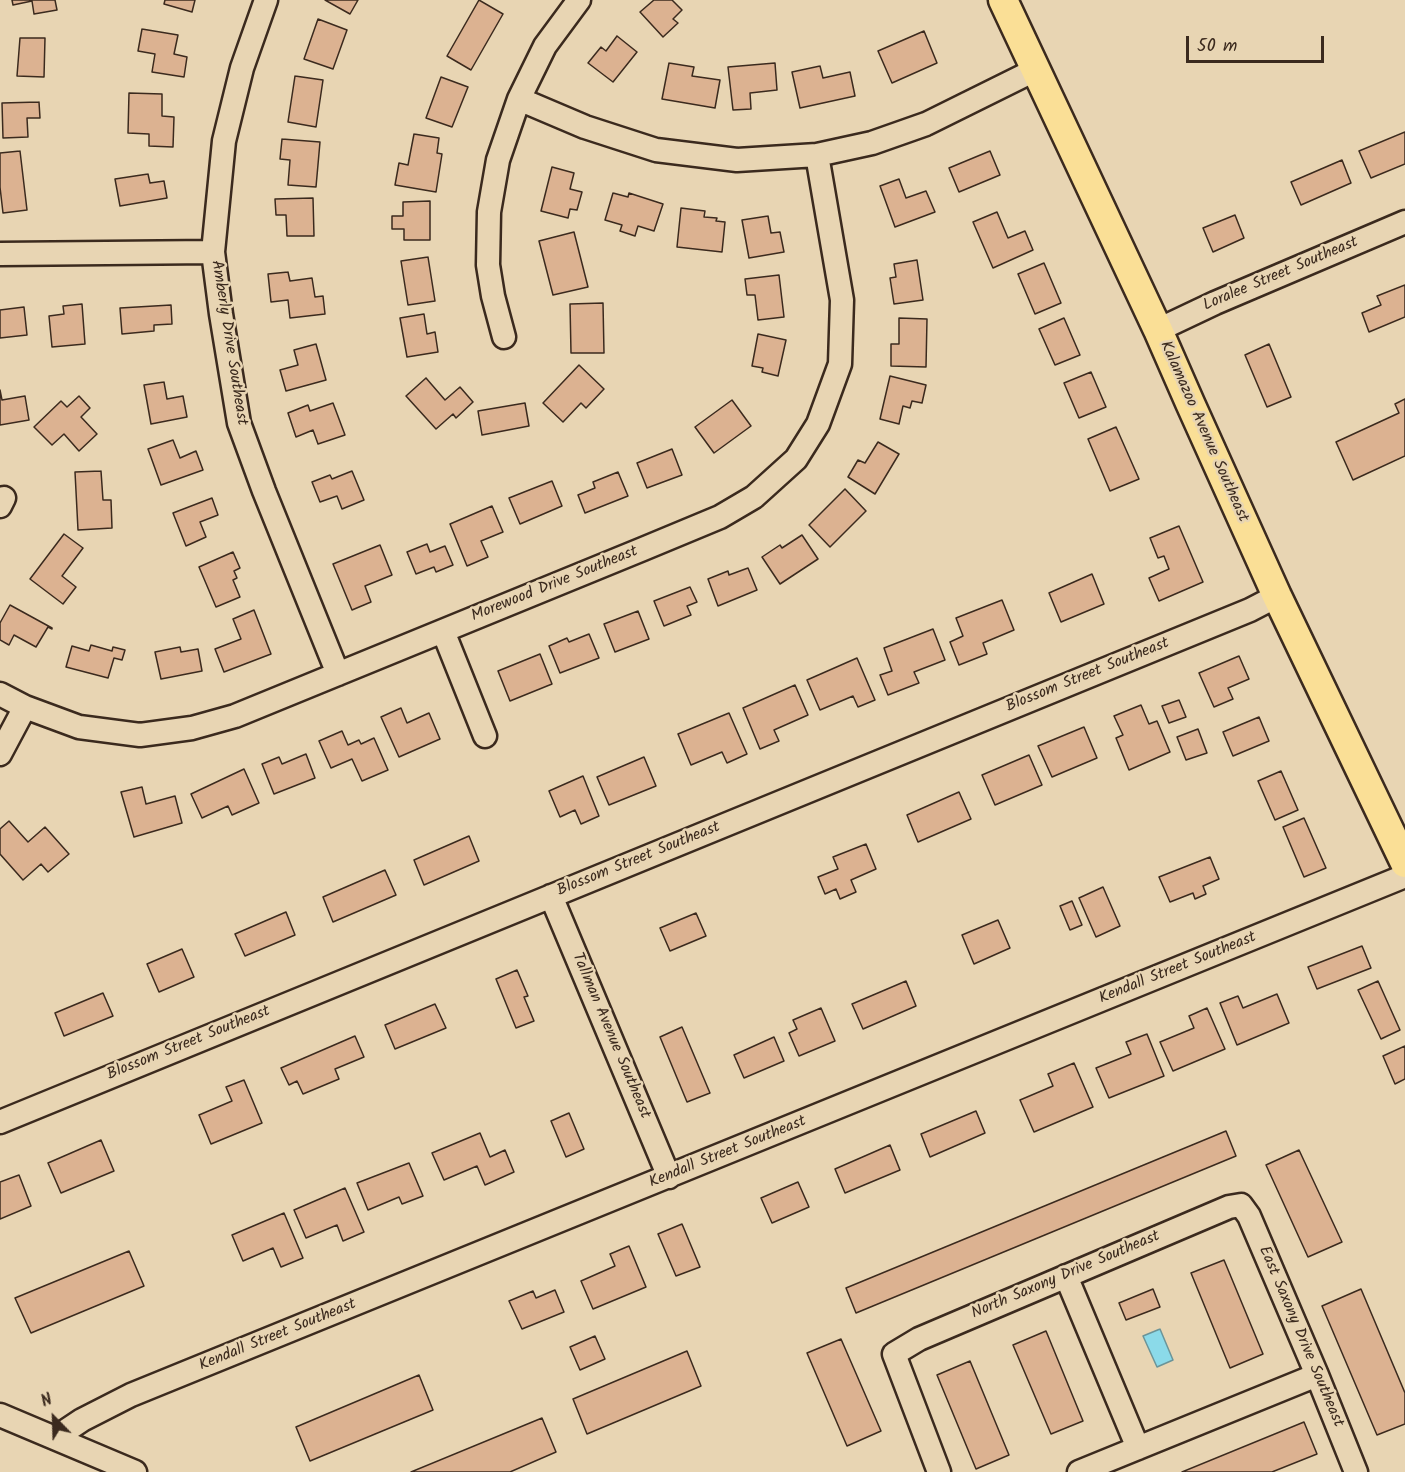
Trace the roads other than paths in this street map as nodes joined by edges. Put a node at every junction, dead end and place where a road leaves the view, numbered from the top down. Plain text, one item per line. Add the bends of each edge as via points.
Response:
1 (266, 0) edge
2 (579, 0) edge
3 (1003, 0) edge
4 (1035, 70) junction
5 (519, 99) junction
6 (817, 155) junction
7 (1405, 222) edge
8 (213, 252) junction
9 (0, 254) edge
10 (1158, 330) junction
11 (504, 337) dead end
12 (1277, 596) junction
13 (443, 631) junction
14 (338, 674) junction
15 (0, 694) edge
16 (25, 707) junction
17 (485, 736) dead end
18 (0, 754) edge
19 (1404, 861) edge
20 (551, 896) junction
21 (0, 1122) edge
22 (669, 1177) junction
23 (1240, 1205) joint
24 (1066, 1276) junction
25 (1317, 1375) junction
26 (0, 1415) edge
27 (55, 1438) junction
28 (1138, 1448) junction
29 (135, 1472) edge
30 (939, 1472) edge
31 (1078, 1472) edge
32 (1356, 1472) edge

1 - 8 street, Amberly Drive Southeast via 242,68 224,141
2 - 5 street via 545,46
3 - 4 main road, Kalamazoo Avenue Southeast
4 - 6 street via 926,124 872,143
4 - 10 main road, Kalamazoo Avenue Southeast
5 - 6 street via 585,127 656,150 737,160
5 - 11 street via 498,160 489,212 488,265
6 - 13 street, Morewood Drive Southeast via 842,300 840,364 818,424 796,459 754,497 720,517
7 - 10 street, Loralee Street Southeast
8 - 9 street
8 - 14 street, Amberly Drive Southeast via 239,423
10 - 12 main road, Kalamazoo Avenue Southeast
12 - 19 main road, Kalamazoo Avenue Southeast
12 - 20 street, Blossom Street Southeast
13 - 14 street, Morewood Drive Southeast
13 - 17 street
14 - 16 street, Morewood Drive Southeast via 235,716 192,728 140,735 79,727
15 - 16 street, Morewood Drive Southeast
16 - 18 street
19 - 22 street, Kendall Street Southeast
20 - 21 street, Blossom Street Southeast
20 - 22 street, Tallman Avenue Southeast
22 - 27 street, Kendall Street Southeast via 131,1395
23 - 24 street, North Saxony Drive Southeast
23 - 25 street, East Saxony Drive Southeast via 1250,1215
24 - 28 street
24 - 30 street, North Saxony Drive Southeast via 919,1339 894,1354
25 - 28 street
25 - 32 street, East Saxony Drive Southeast
26 - 27 street
27 - 29 street
28 - 31 street

